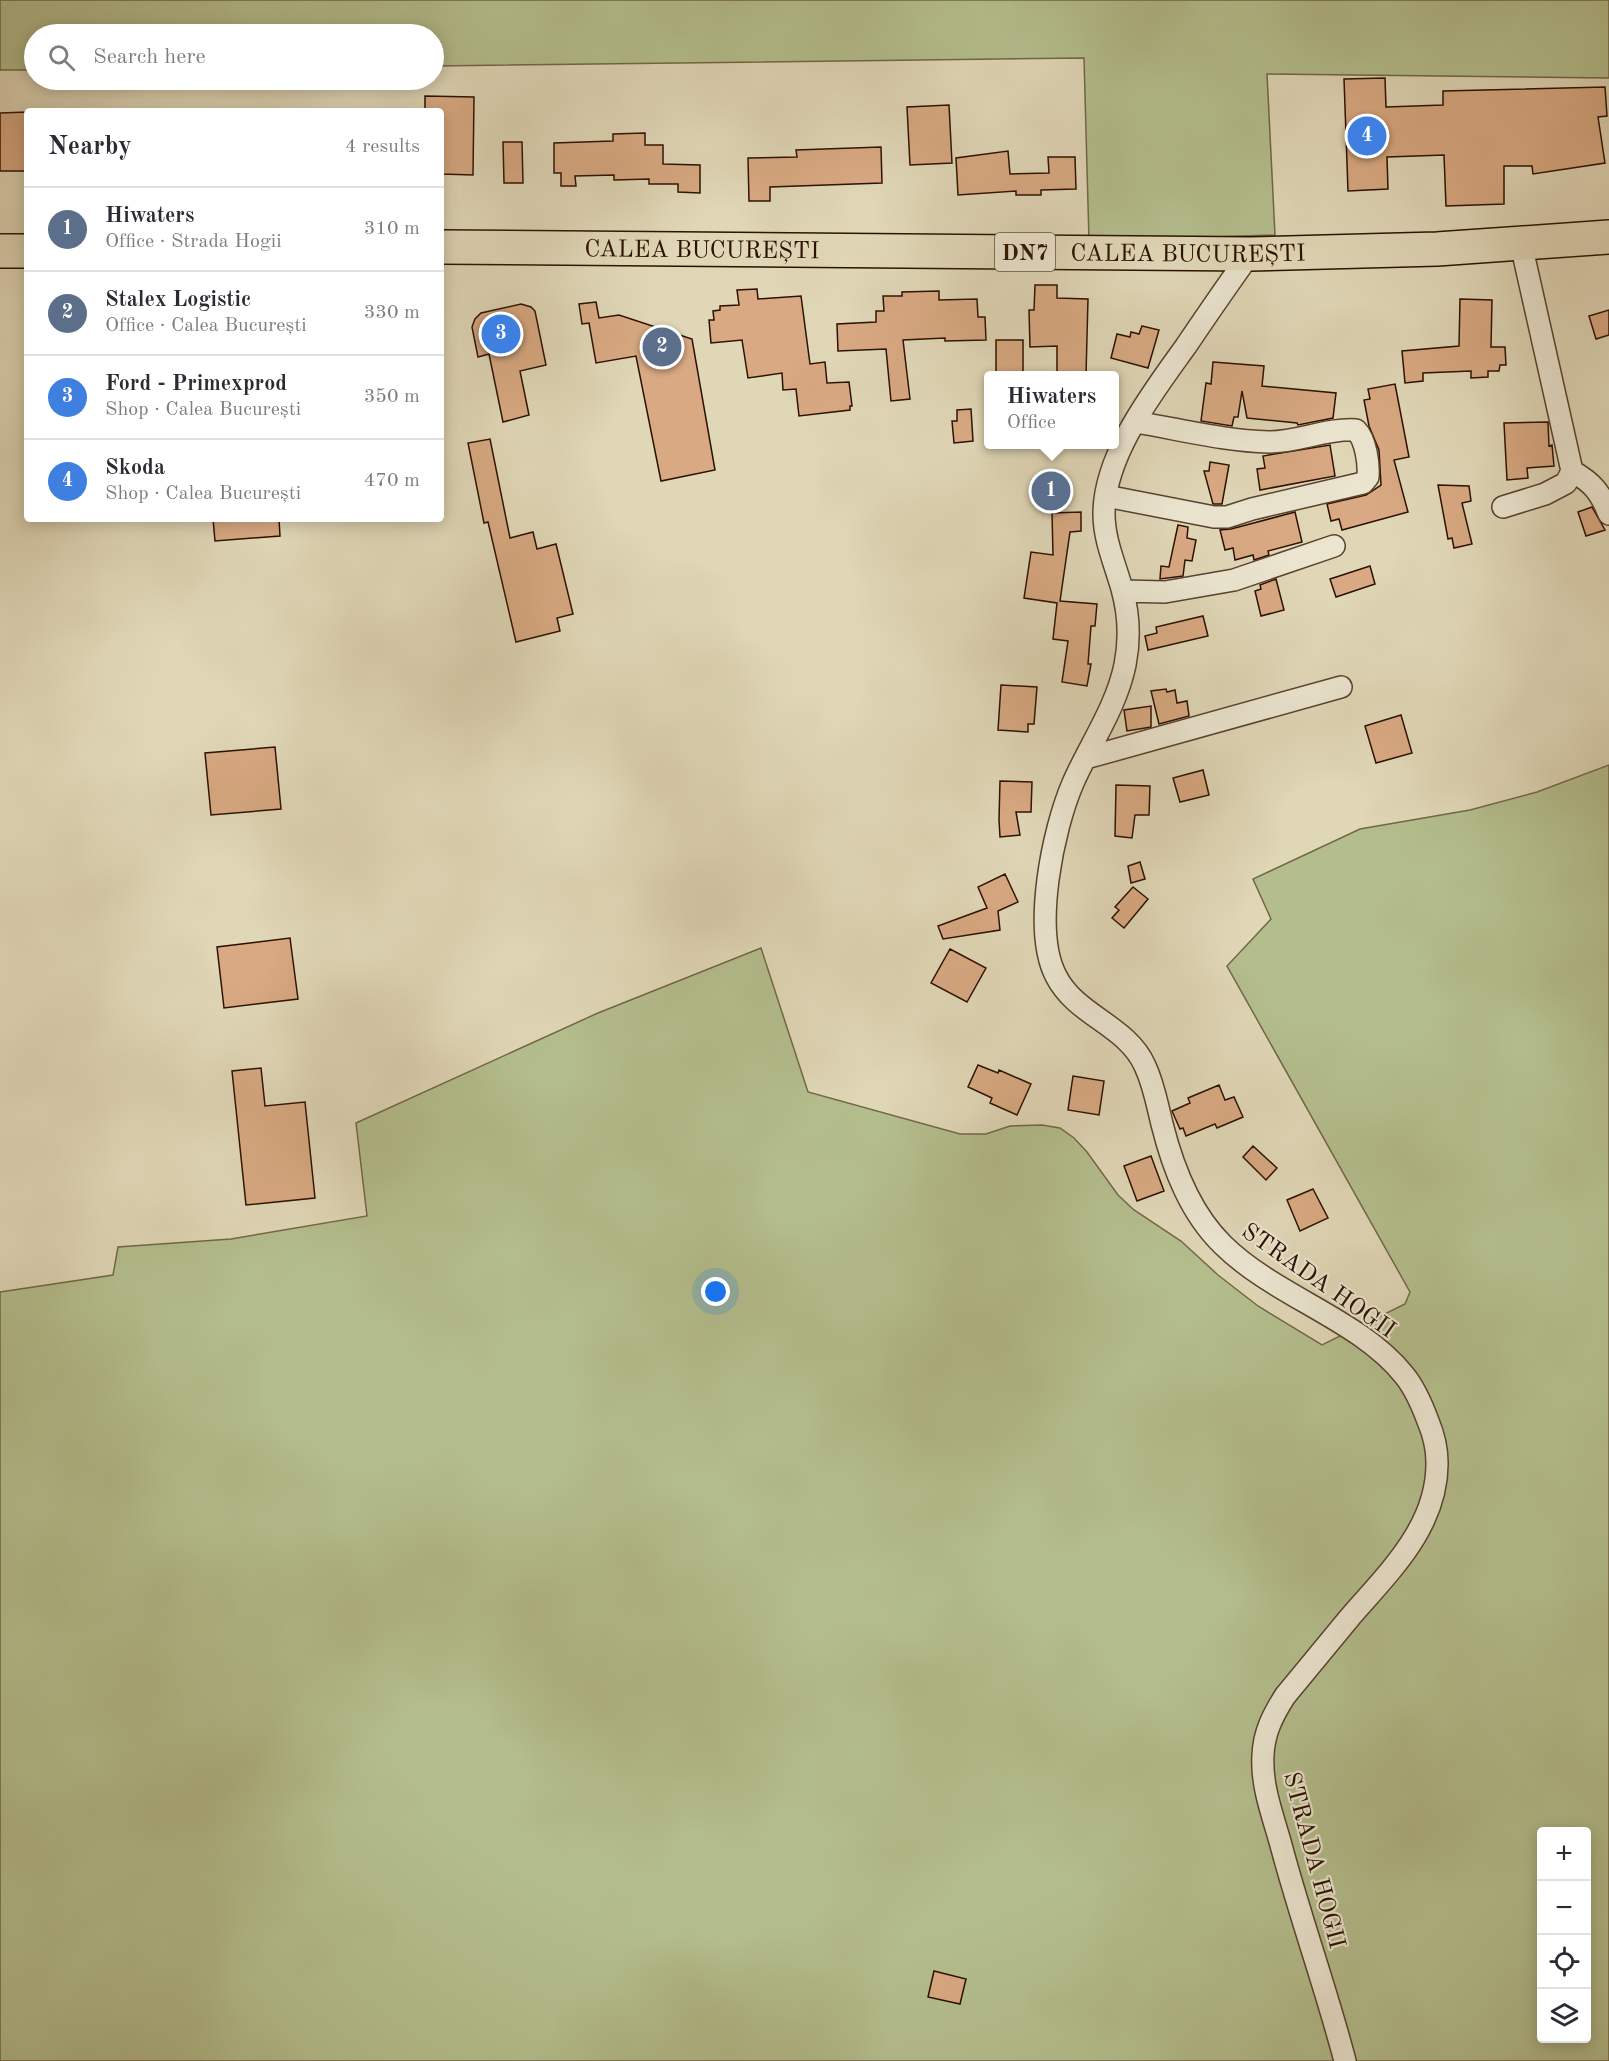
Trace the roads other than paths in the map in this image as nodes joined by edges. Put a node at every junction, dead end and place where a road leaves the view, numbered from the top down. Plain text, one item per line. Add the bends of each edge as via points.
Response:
1 (1609, 237) edge
2 (1521, 244) junction
3 (444, 247) edge
4 (0, 251) edge
5 (24, 251) edge
6 (1250, 254) junction
7 (1135, 422) junction
8 (1572, 471) junction
9 (1106, 496) junction
10 (1503, 507) dead end
11 (1609, 514) edge
12 (1335, 546) dead end
13 (1123, 591) junction
14 (1341, 687) dead end
15 (1086, 758) junction
16 (1345, 2061) edge

1 - 2 highway, CALEA BUCUREȘTI / DN7
2 - 6 highway, CALEA BUCUREȘTI / DN7
2 - 8 street
3 - 6 highway, CALEA BUCUREȘTI / DN7
4 - 5 highway
6 - 7 street, STRADA HOGII
7 - 9 street, STRADA HOGII via 1118,456
7 - 9 street via 1269,442 1356,430 1361,436 1368,477 1363,483 1227,517
8 - 10 street via 1566,483 1545,494
8 - 11 street via 1589,481
9 - 13 street, STRADA HOGII via 1106,531
12 - 13 street via 1234,580 1165,592
13 - 15 street, STRADA HOGII via 1128,615 1126,661 1119,688
14 - 15 street
15 - 16 street, STRADA HOGII via 1066,802 1047,895 1046,939 1056,978 1073,1002 1125,1038 1142,1058 1177,1172 1201,1219 1214,1235 1247,1266 1281,1290 1352,1330 1382,1353 1404,1375 1421,1401 1432,1429 1438,1461 1436,1484 1419,1531 1286,1696 1266,1733 1264,1784

